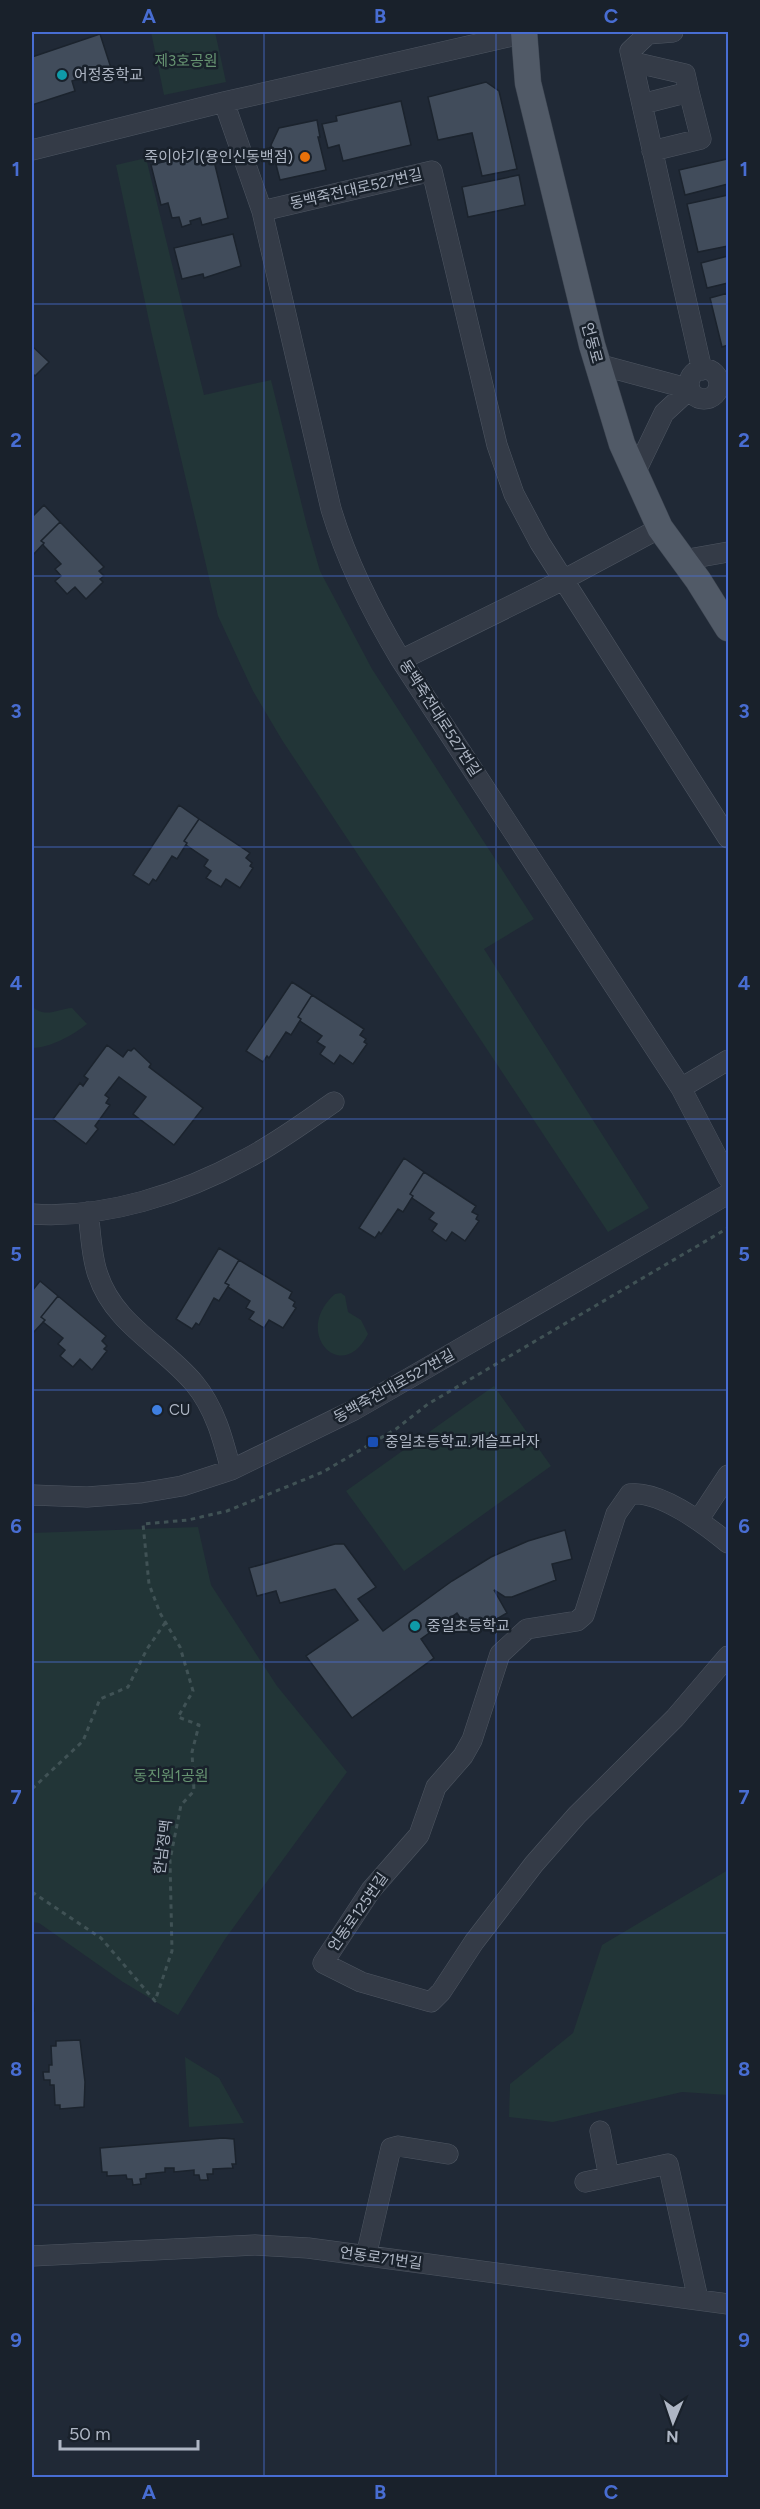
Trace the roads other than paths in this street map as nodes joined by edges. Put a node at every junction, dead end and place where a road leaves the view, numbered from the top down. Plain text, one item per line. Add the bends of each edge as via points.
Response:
1 (524, 32) edge
2 (673, 32) edge
3 (631, 57) junction
4 (689, 92) junction
5 (225, 102) junction
6 (642, 104) junction
7 (32, 150) edge
8 (652, 151) junction
9 (262, 211) junction
10 (597, 364) junction
11 (702, 370) junction
12 (724, 386) edge
13 (690, 389) junction
14 (635, 473) junction
15 (660, 528) junction
16 (729, 552) edge
17 (683, 560) junction
18 (563, 580) junction
19 (729, 628) edge
20 (401, 660) junction
21 (729, 838) edge
22 (729, 1060) edge
23 (681, 1088) junction
24 (334, 1102) dead end
25 (729, 1178) edge
26 (729, 1194) edge
27 (88, 1212) junction
28 (32, 1214) edge
29 (231, 1470) junction
30 (729, 1474) edge
31 (32, 1495) edge
32 (699, 1519) junction
33 (729, 1543) edge
34 (729, 1656) edge
35 (600, 2131) dead end
36 (447, 2154) dead end
37 (609, 2177) junction
38 (585, 2182) dead end
39 (32, 2256) edge
40 (366, 2256) junction
41 (698, 2299) junction
42 (729, 2304) edge

1 - 5 street
1 - 10 main road, 언동로 via 528,83
2 - 3 street via 648,34
3 - 4 street via 685,74
3 - 6 street
4 - 6 street
4 - 8 street via 701,139
5 - 7 street
5 - 9 street, 동백죽전대로527번길
6 - 8 street
8 - 11 street
9 - 18 street, 동백죽전대로527번길 via 432,171 505,469 525,517
9 - 20 street, 동백죽전대로527번길 via 338,532 365,596
10 - 13 street
10 - 14 main road, 언동로
11 - 12 street via 708,369
11 - 13 street via 690,378
12 - 13 street via 706,400 696,397
13 - 14 street via 664,412
14 - 15 main road, 언동로
15 - 17 main road, 언동로
15 - 18 street
16 - 17 street
17 - 19 main road, 언동로
18 - 20 street
18 - 21 street, 동백죽전대로527번길
20 - 23 street, 동백죽전대로527번길
22 - 23 street
23 - 25 street, 동백죽전대로527번길
24 - 27 street via 227,1169 153,1198
26 - 29 street, 동백죽전대로527번길 via 354,1410
27 - 28 street
27 - 29 street via 98,1275 106,1293 128,1322 204,1395 224,1439
29 - 31 street, 동백죽전대로527번길 via 182,1486 141,1493 87,1497
30 - 32 street
32 - 33 street, 언동로125번길
32 - 34 street, 언동로125번길 via 642,1492 630,1494 616,1514 584,1615 577,1621 527,1629 500,1654 472,1740 436,1786 419,1834 371,1890 323,1963 361,1982 431,2002 534,1864 577,1815 675,1719
35 - 37 street
36 - 40 street via 391,2148
37 - 38 street
37 - 41 street via 668,2164
39 - 40 street, 언동로71번길 via 255,2245
40 - 41 street, 언동로71번길
41 - 42 street, 언동로71번길

